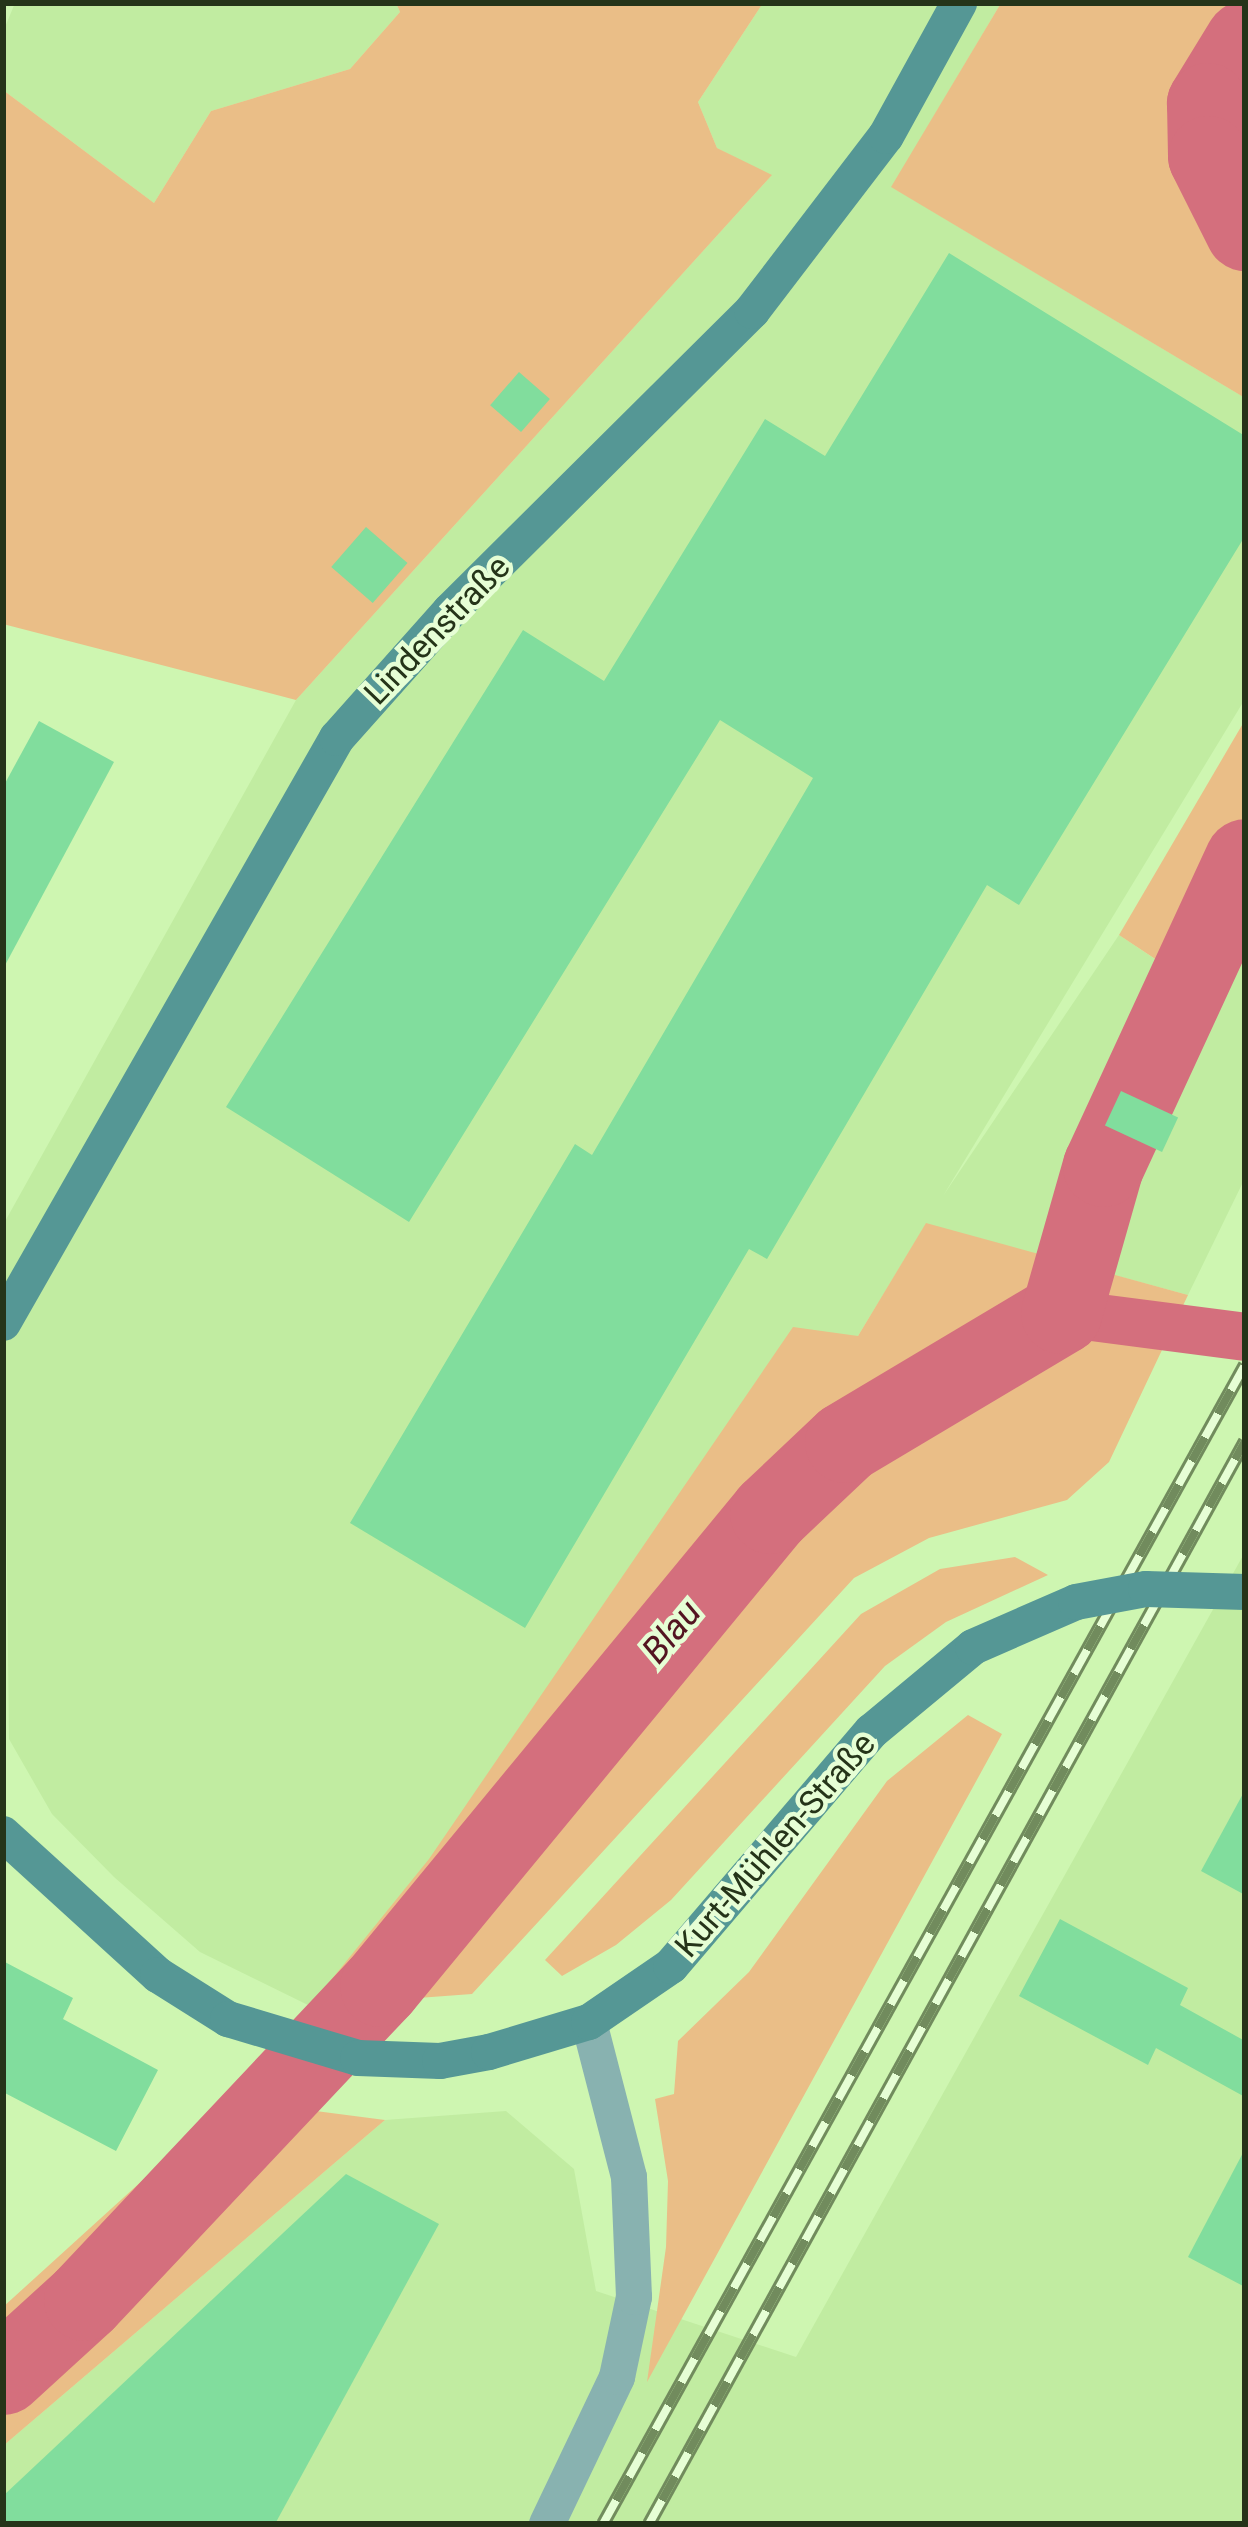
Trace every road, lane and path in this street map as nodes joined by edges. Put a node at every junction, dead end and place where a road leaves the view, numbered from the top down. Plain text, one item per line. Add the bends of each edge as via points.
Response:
1 (959, 3) edge
2 (3, 1323) edge
3 (1245, 1592) edge
4 (3, 1834) edge
5 (589, 2022) junction
6 (547, 2524) edge

1 - 2 street, Lindenstraße via 886,136 752,311 450,611 338,738
3 - 5 street, Kurt-Mühlen-Straße, bridge via 1146,1588 1076,1602 974,1646 872,1730 708,1931
4 - 5 street, Kurt-Mühlen-Straße via 115,1940 229,2019 358,2058 440,2061 526,2045
5 - 6 street via 629,2177 634,2297 616,2377

